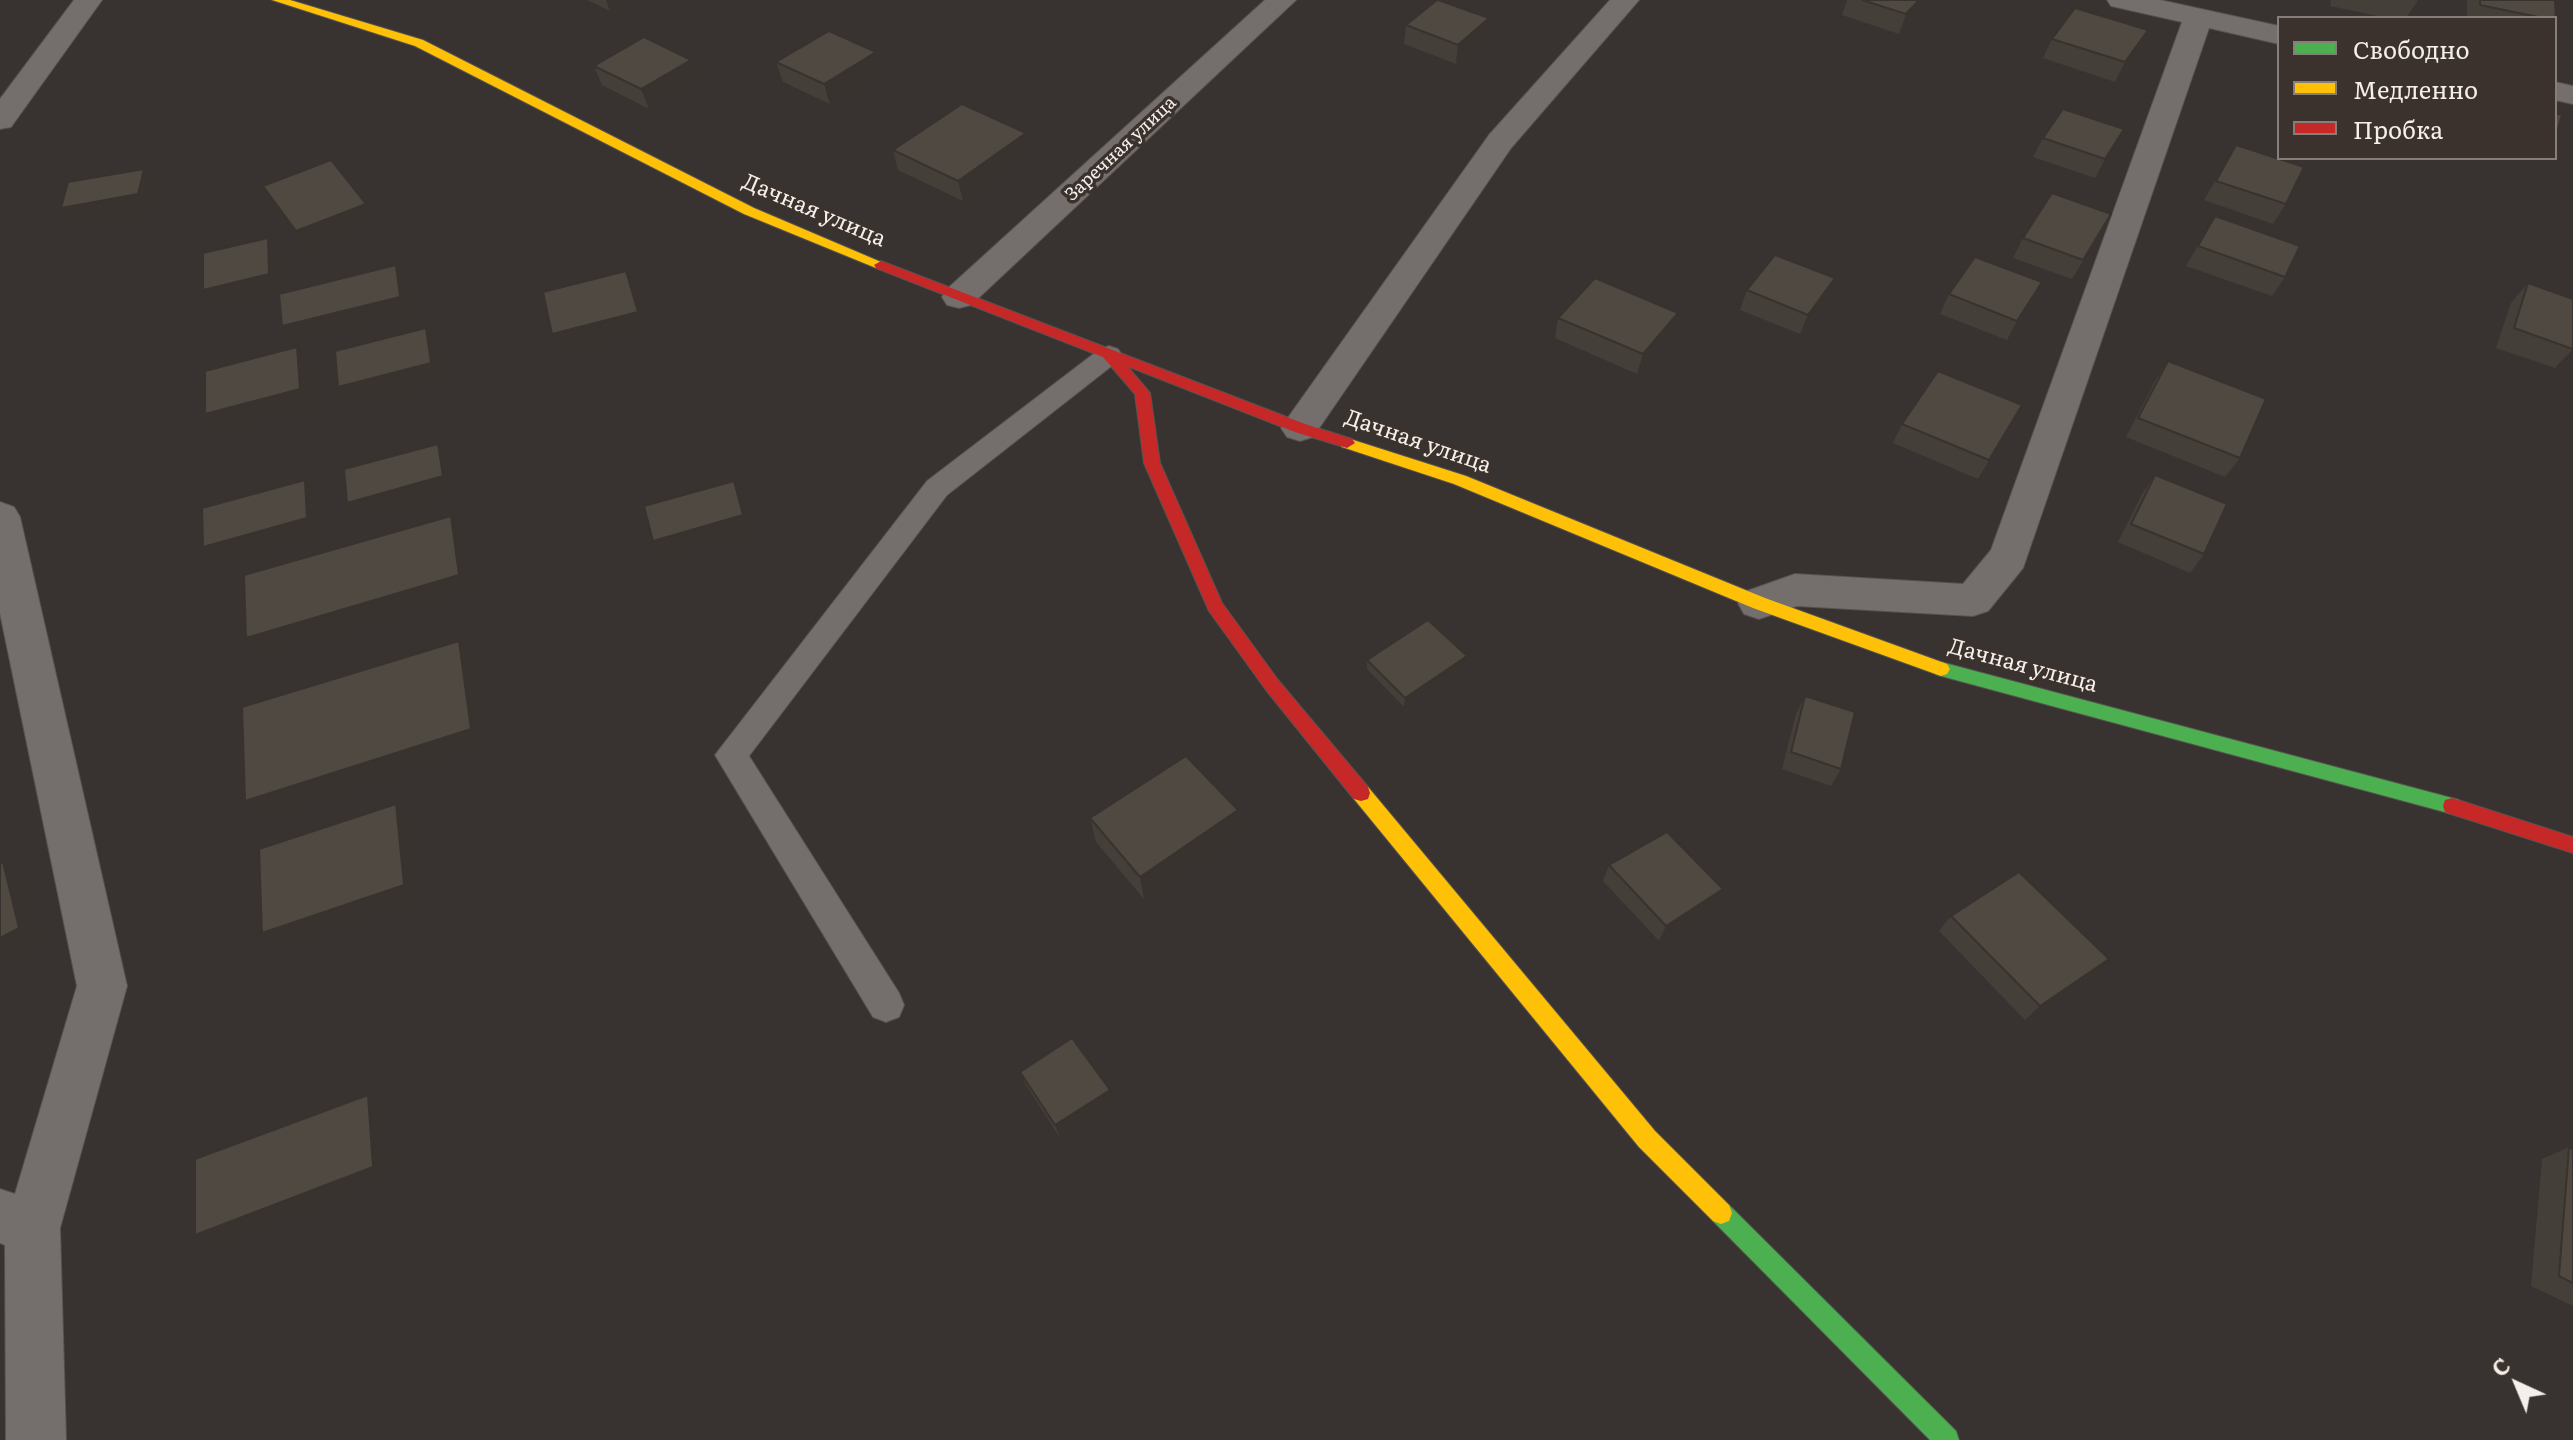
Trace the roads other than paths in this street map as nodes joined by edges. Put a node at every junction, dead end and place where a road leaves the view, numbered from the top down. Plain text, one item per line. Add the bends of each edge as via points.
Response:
1 (88, 0) edge
2 (278, 0) edge
3 (1282, 0) edge
4 (1625, 0) edge
5 (2121, 0) edge
6 (2198, 18) junction
7 (2277, 35) edge
8 (0, 120) edge
9 (959, 297) junction
10 (1109, 355) junction
11 (1300, 428) junction
12 (0, 517) edge
13 (1759, 603) junction
14 (2573, 845) edge
15 (886, 1005) dead end
16 (16, 1222) edge
17 (36, 1440) edge
18 (1947, 1440) edge

1 - 8 street
2 - 9 street, Дачная улица via 419,43 749,211
3 - 9 street, Заречная улица
4 - 11 street via 1500,142
5 - 6 street
6 - 7 street
6 - 13 street via 2009,557 1973,600 1795,590
9 - 10 street, Дачная улица
10 - 11 street, Дачная улица
10 - 15 lane via 937,488 731,755
10 - 18 street via 1142,393 1152,463 1215,606 1272,685 1647,1139
11 - 13 street, Дачная улица via 1460,480
12 - 16 street via 102,986
13 - 14 street, Дачная улица via 1923,664 2495,817
16 - 17 street

